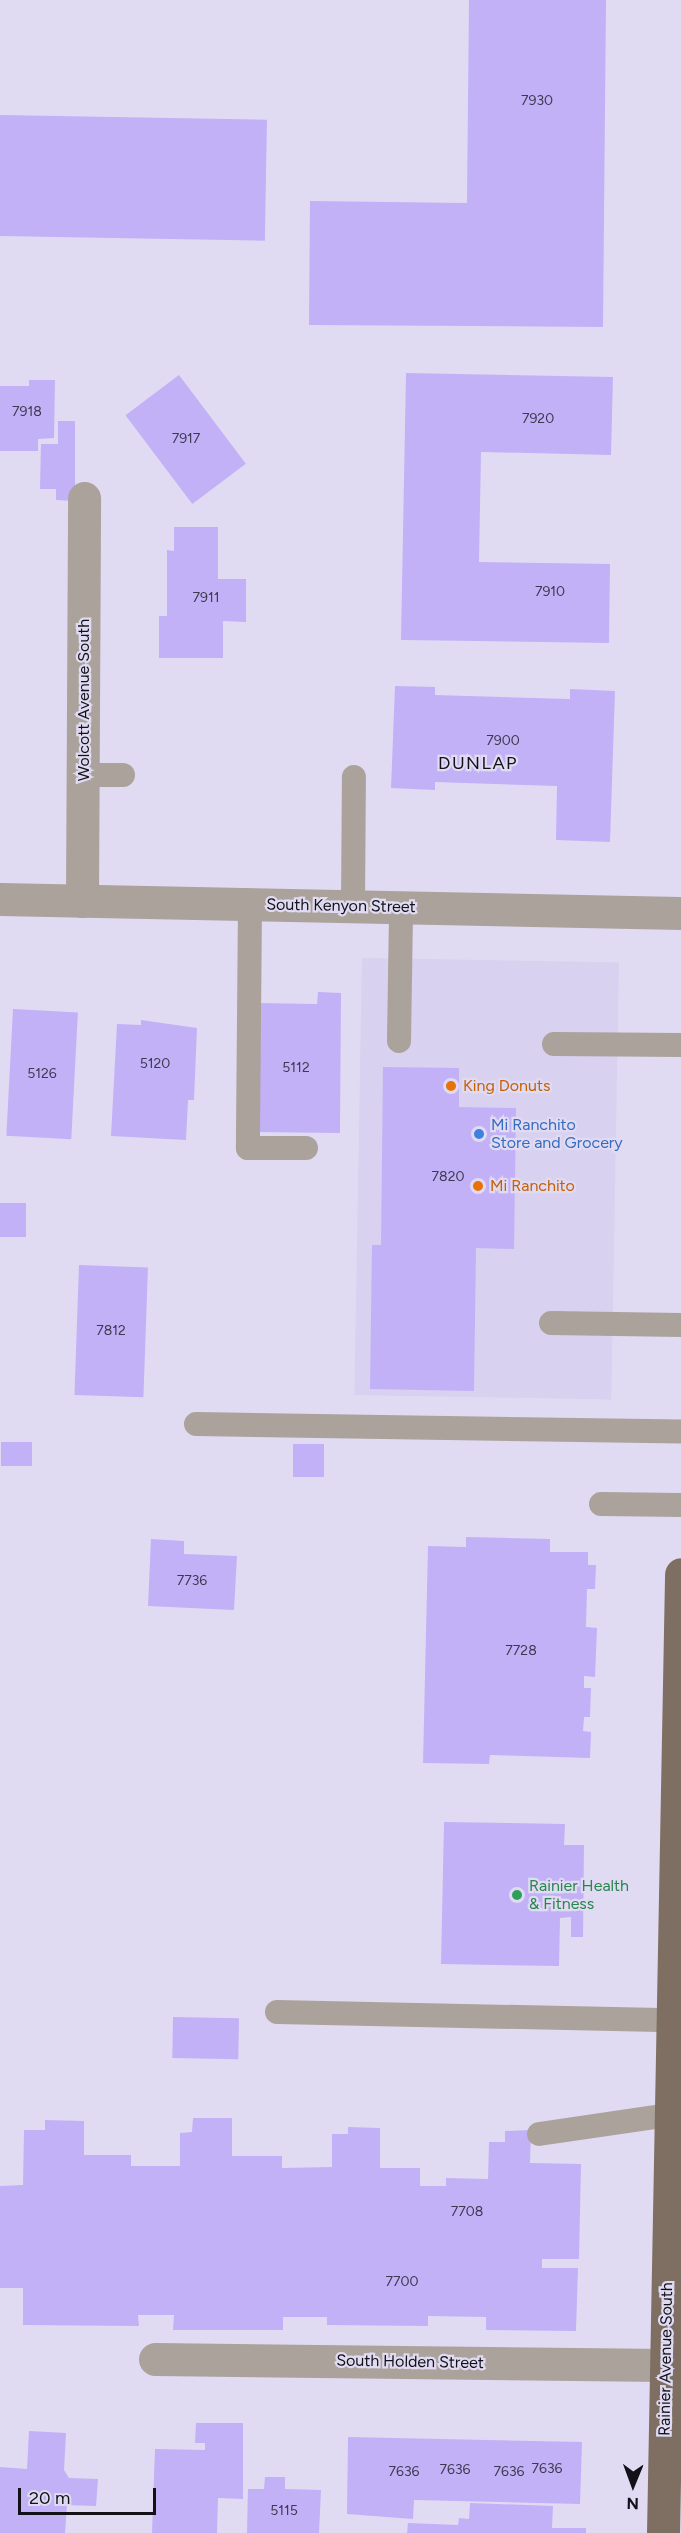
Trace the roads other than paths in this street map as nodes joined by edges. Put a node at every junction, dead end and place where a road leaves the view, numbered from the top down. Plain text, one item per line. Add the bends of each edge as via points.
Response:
1 (84, 498) dead end
2 (84, 775) junction
3 (123, 775) dead end
4 (354, 777) dead end
5 (0, 899) edge
6 (82, 901) junction
7 (250, 904) junction
8 (353, 906) junction
9 (401, 907) junction
10 (681, 913) edge
11 (399, 1041) dead end
12 (554, 1044) dead end
13 (681, 1045) edge
14 (306, 1148) dead end
15 (551, 1323) dead end
16 (681, 1325) edge
17 (196, 1424) dead end
18 (681, 1432) edge
19 (601, 1504) dead end
20 (681, 1505) edge
21 (681, 1574) edge
22 (680, 1636) edge
23 (278, 2012) dead end
24 (672, 2020) junction
25 (670, 2115) junction
26 (539, 2134) dead end
27 (155, 2359) dead end
28 (664, 2365) junction
29 (673, 2430) edge
30 (663, 2533) edge

1 - 2 street, Wolcott Avenue South
2 - 3 lane
2 - 6 street, Wolcott Avenue South
4 - 8 lane
5 - 6 street, South Kenyon Street
6 - 7 street, South Kenyon Street
7 - 8 street, South Kenyon Street
7 - 14 lane via 248,1148
8 - 9 street, South Kenyon Street
9 - 10 street, South Kenyon Street
9 - 11 lane
12 - 13 lane
15 - 16 lane
17 - 18 lane
19 - 20 lane
21 - 22 main road, Rainier Avenue South
22 - 24 main road, Rainier Avenue South
23 - 24 lane
24 - 25 main road, Rainier Avenue South
25 - 26 lane
25 - 28 main road, Rainier Avenue South
27 - 28 street, South Holden Street
28 - 29 main road, Rainier Avenue South
29 - 30 main road, Rainier Avenue South

